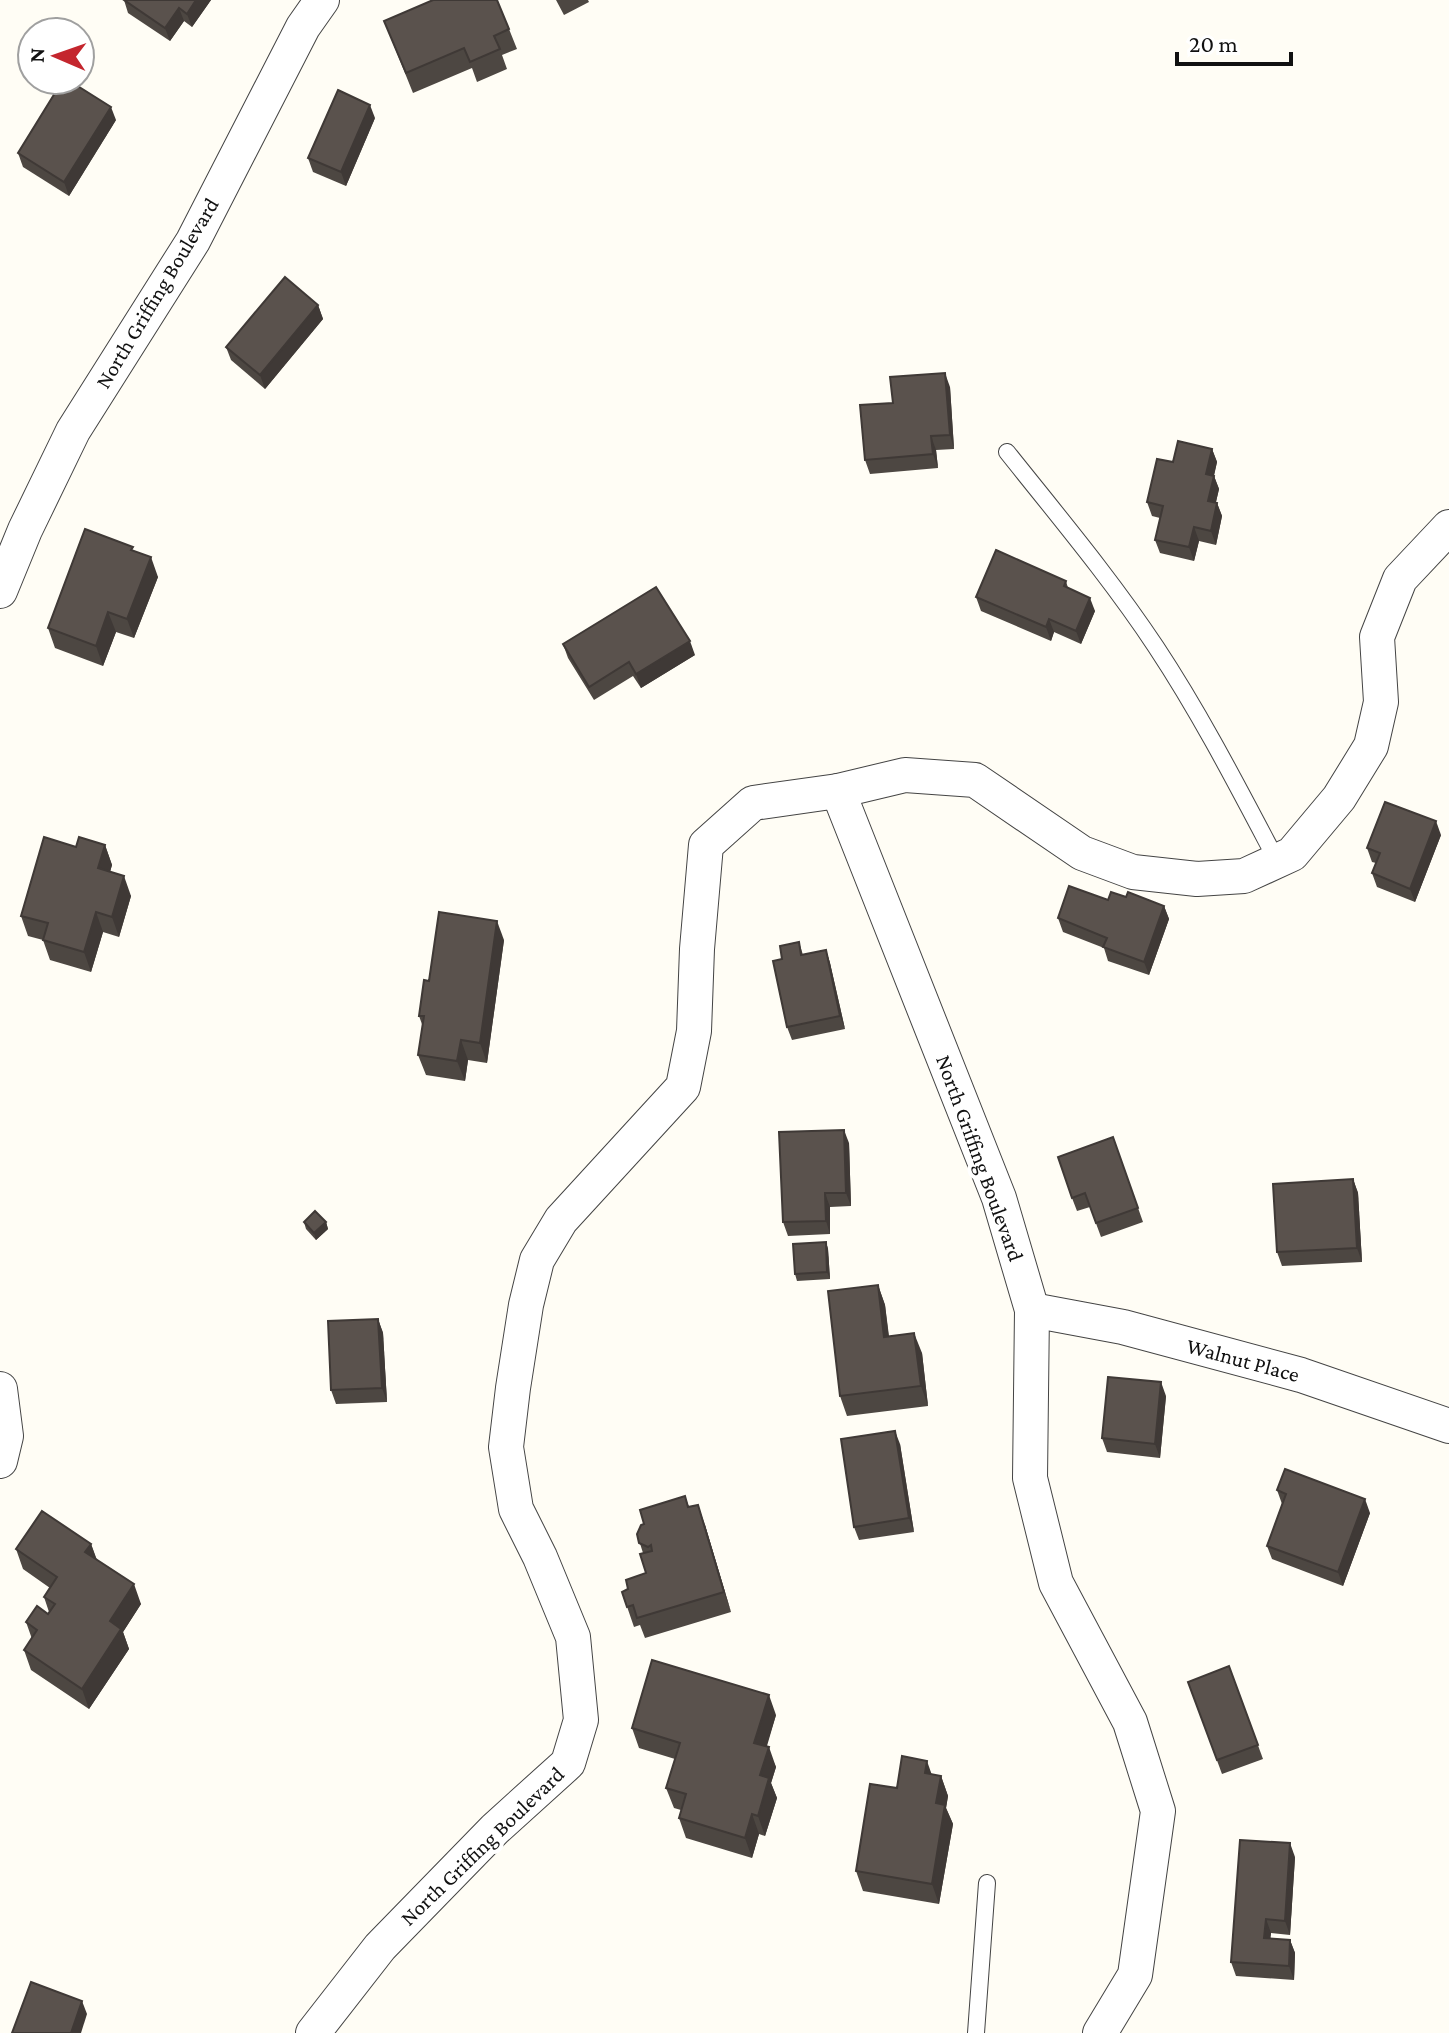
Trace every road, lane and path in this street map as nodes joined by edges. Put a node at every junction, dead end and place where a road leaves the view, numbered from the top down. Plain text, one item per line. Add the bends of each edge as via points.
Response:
1 (322, 0) edge
2 (1007, 452) dead end
3 (1449, 527) edge
4 (0, 591) edge
5 (838, 791) junction
6 (1277, 861) junction
7 (1032, 1310) junction
8 (0, 1389) edge
9 (1449, 1426) edge
10 (0, 1461) edge
11 (987, 1883) dead end
12 (313, 2033) edge
13 (976, 2033) edge
14 (1100, 2033) edge

1 - 4 street, North Griffing Boulevard via 303,27 193,241 73,431
2 - 6 lane via 1156,648
3 - 6 street, North Griffing Boulevard via 1400,579 1377,637 1381,702 1371,746 1339,798 1292,854
5 - 6 street, North Griffing Boulevard via 905,775 975,780 1082,853 1133,872 1197,879 1244,876
5 - 7 street, North Griffing Boulevard via 999,1198
5 - 12 street, North Griffing Boulevard via 753,803 706,845 694,1031 683,1087 561,1220 537,1260 506,1447 516,1509 573,1637 581,1720 568,1763 380,1947
7 - 9 street, Walnut Place via 1123,1327 1301,1375
7 - 14 street, North Griffing Boulevard via 1030,1478 1056,1583 1130,1722 1158,1811 1135,1975
8 - 10 street via 6,1436
11 - 13 lane

